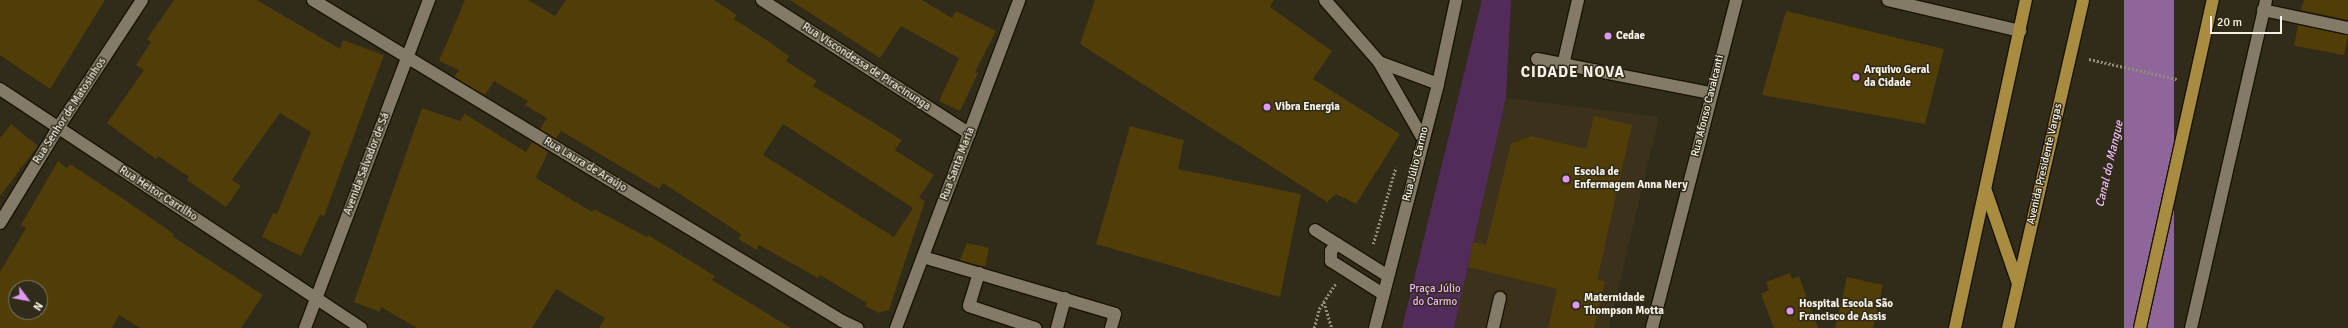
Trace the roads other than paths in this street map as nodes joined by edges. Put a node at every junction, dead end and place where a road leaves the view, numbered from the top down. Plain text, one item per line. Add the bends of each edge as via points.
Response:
1 (142, 0) edge
2 (313, 0) edge
3 (429, 0) edge
4 (762, 0) edge
5 (1020, 0) edge
6 (1325, 0) edge
7 (1456, 0) edge
8 (1578, 0) edge
9 (1736, 0) edge
10 (1888, 0) edge
11 (2026, 0) edge
12 (2083, 0) edge
13 (2213, 0) edge
14 (2264, 5) edge
15 (2348, 28) edge
16 (2020, 31) junction
17 (407, 57) junction
18 (1537, 59) dead end
19 (1379, 62) junction
20 (1563, 65) junction
21 (1438, 84) junction
22 (0, 89) edge
23 (1711, 93) junction
24 (58, 128) junction
25 (970, 134) junction
26 (1422, 138) junction
27 (1986, 191) junction
28 (0, 223) edge
29 (1314, 230) dead end
30 (1337, 244) junction
31 (923, 256) junction
32 (979, 273) junction
33 (1388, 276) junction
34 (2018, 284) junction
35 (1383, 294) junction
36 (316, 298) junction
37 (1065, 298) junction
38 (1500, 298) dead end
39 (306, 328) edge
40 (361, 328) edge
41 (857, 328) edge
42 (896, 328) edge
43 (1035, 328) edge
44 (1057, 328) edge
45 (1111, 328) edge
46 (1375, 328) edge
47 (1493, 328) edge
48 (1652, 328) edge
49 (1955, 328) edge
50 (2008, 328) edge
51 (2140, 328) edge
52 (2191, 328) edge

1 - 24 street, Rua Senhor de Matosinhos
2 - 17 street, Rua Laura de Araújo
3 - 17 street, Avenida Salvador de Sá
4 - 25 street, Rua Viscondessa de Piracinunga
5 - 25 street, Rua Santa Maria
6 - 19 street
7 - 21 street, Rua Júlio Carmo
8 - 20 street
9 - 23 street, Rua Afonso Cavalcanti
10 - 16 street
11 - 16 main road
12 - 34 main road, Avenida Presidente Vargas
13 - 51 main road
14 - 15 street
14 - 52 street
16 - 27 main road
17 - 36 street, Avenida Salvador de Sá
17 - 41 street, Rua Laura de Araújo via 842,322
18 - 20 street
19 - 21 street
19 - 26 street
20 - 23 street
21 - 26 street, Rua Júlio Carmo
22 - 24 street, Rua Heitor Carrilho
23 - 48 street, Rua Afonso Cavalcanti
24 - 28 street, Rua Senhor de Matosinhos
24 - 36 street, Rua Heitor Carrilho
25 - 31 street, Rua Santa Maria
26 - 33 street, Rua Júlio Carmo
27 - 34 main road
27 - 49 main road
29 - 30 street
30 - 33 street
30 - 35 street via 1331,251 1331,261
31 - 32 street
31 - 42 street, Rua Santa Maria
32 - 37 street
32 - 43 street via 969,306
33 - 35 street, Rua Júlio Carmo
34 - 50 main road, Avenida Presidente Vargas
35 - 46 street, Rua Júlio Carmo
36 - 39 street, Avenida Salvador de Sá
36 - 40 street, Rua Heitor Carrilho
37 - 44 street
37 - 45 street via 1115,314
38 - 47 street

